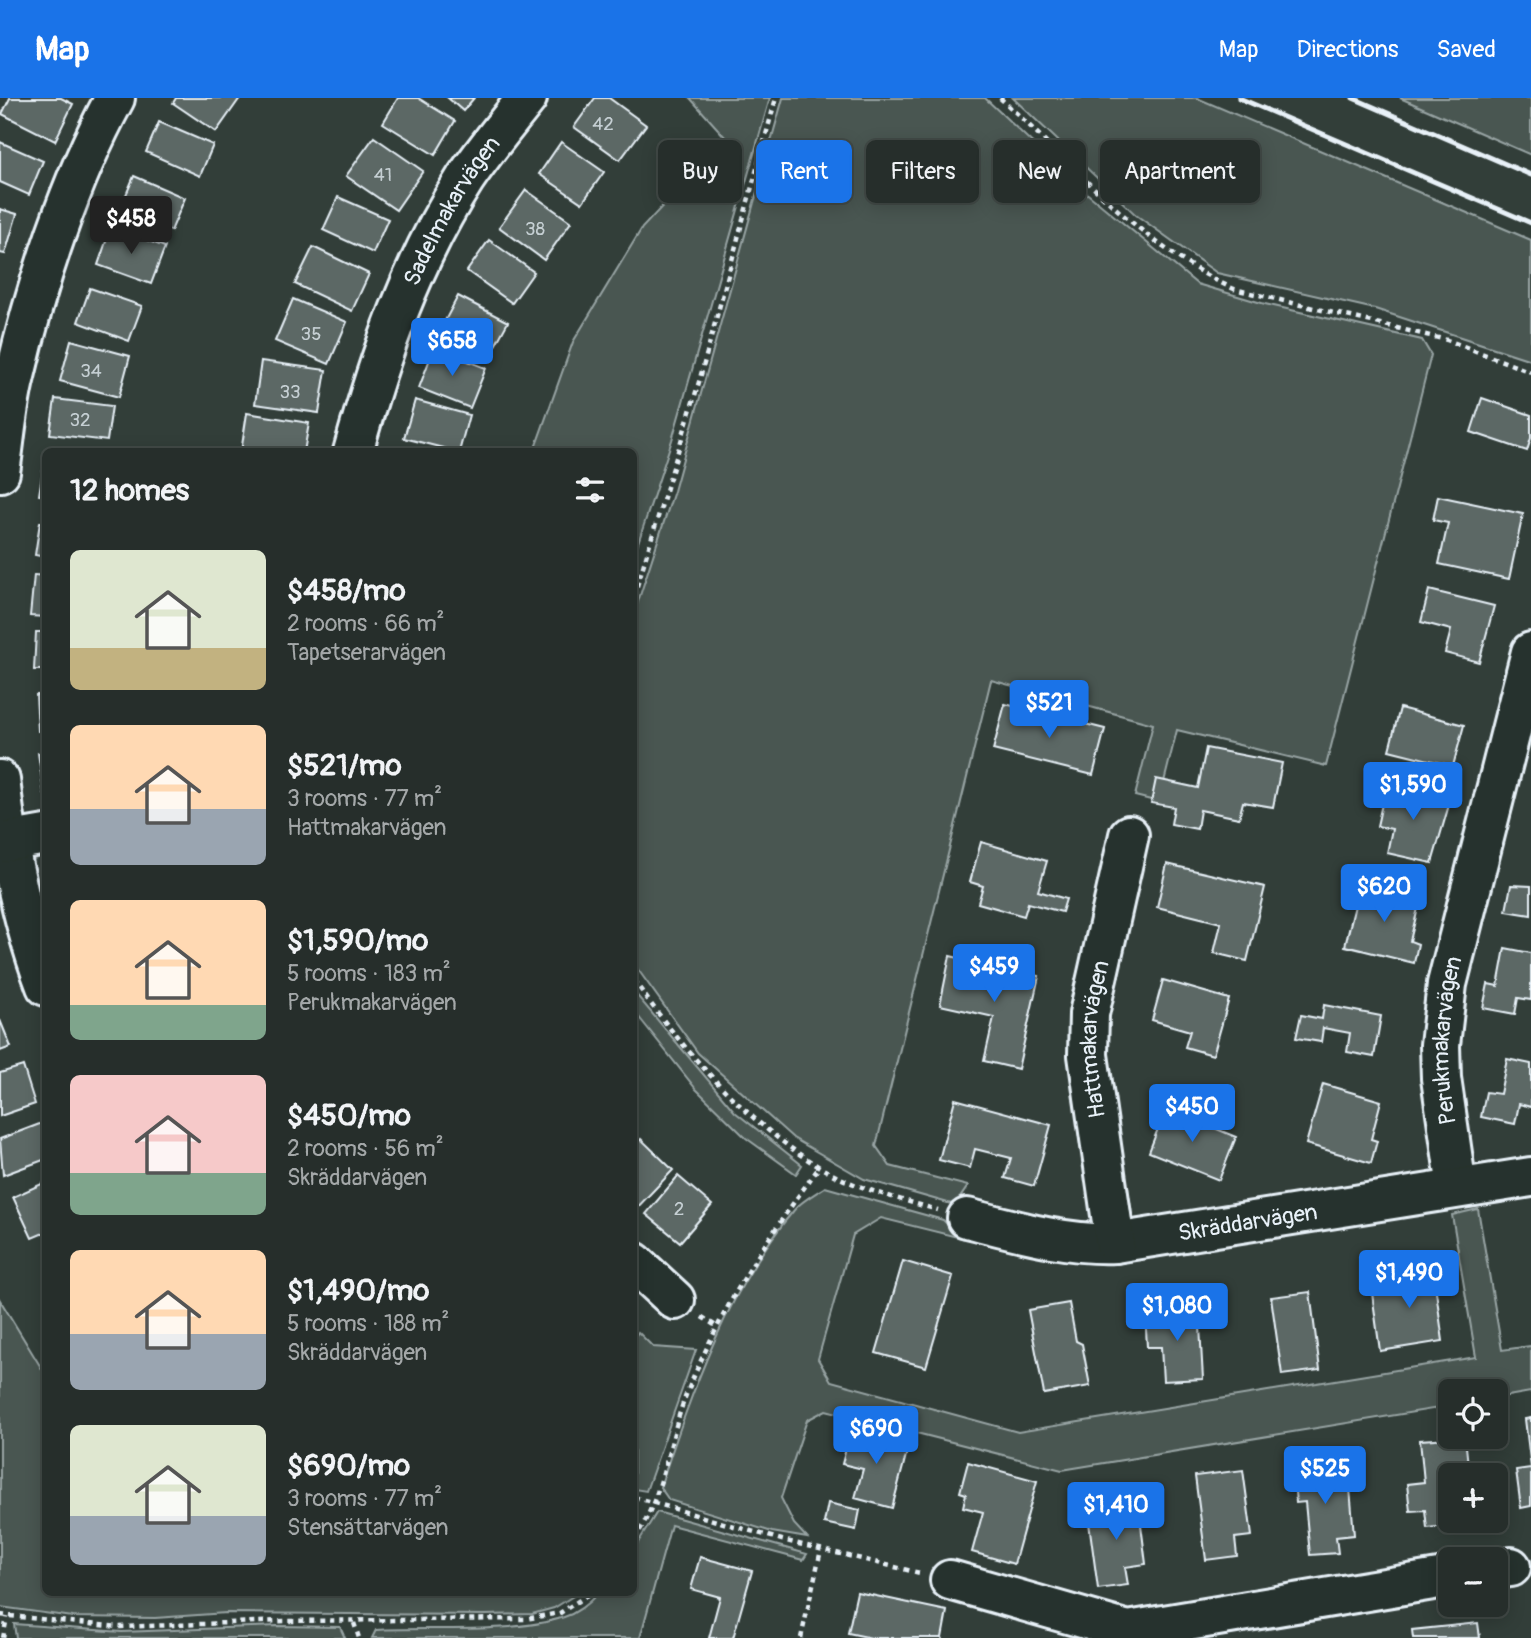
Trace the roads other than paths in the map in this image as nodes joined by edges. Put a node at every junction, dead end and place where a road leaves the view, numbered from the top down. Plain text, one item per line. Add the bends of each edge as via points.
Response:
1 (116, 98) edge
2 (527, 98) edge
3 (354, 448) edge
4 (0, 472) edge
5 (1531, 652) edge
6 (0, 780) edge
7 (1129, 835) dead end
8 (42, 836) edge
9 (4, 843) edge
10 (42, 976) edge
11 (1531, 1177) edge
12 (1457, 1188) junction
13 (967, 1218) road end
14 (1115, 1243) junction
15 (637, 1265) edge
16 (675, 1300) dead end
17 (1438, 1579) edge
18 (950, 1580) road end
19 (1127, 1634) edge

1 - 4 street via 72,194 40,285 14,377
2 - 3 street, Sadelmakarvägen via 466,179 435,232 405,295
5 - 12 street, Perukmakarvägen via 1447,984 1441,1077
6 - 9 street
7 - 14 street, Hattmakarvägen via 1089,1014 1088,1055
8 - 9 street
9 - 10 street
11 - 12 street, Skräddarvägen
12 - 14 street, Skräddarvägen
13 - 14 street, Skräddarvägen via 1054,1240
15 - 16 street
17 - 19 street
18 - 19 street

